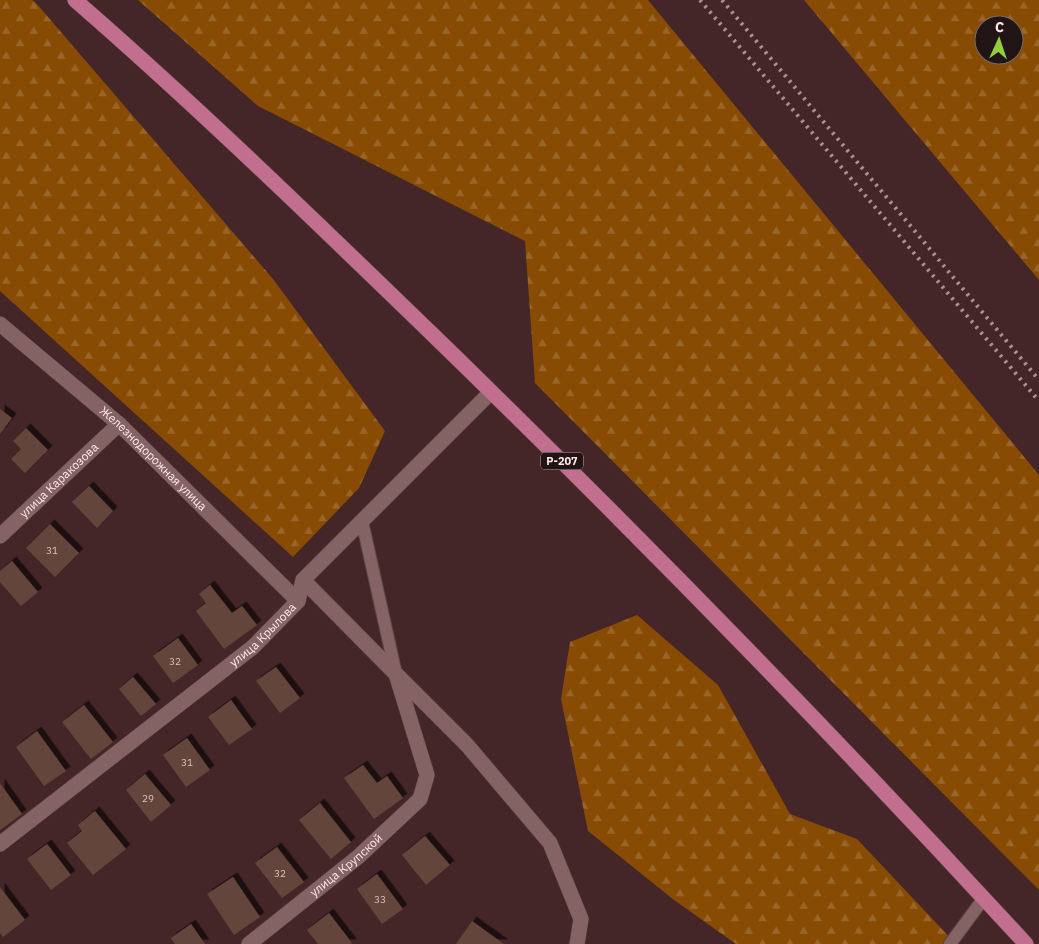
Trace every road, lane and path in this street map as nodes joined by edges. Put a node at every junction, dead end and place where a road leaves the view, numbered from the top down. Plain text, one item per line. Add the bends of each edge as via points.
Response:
1 (75, 0) edge
2 (0, 324) edge
3 (491, 392) junction
4 (119, 424) junction
5 (362, 521) junction
6 (0, 536) edge
7 (303, 580) junction
8 (298, 601) junction
9 (396, 674) junction
10 (0, 844) edge
11 (984, 898) junction
12 (249, 944) edge
13 (577, 944) edge
14 (950, 944) edge
15 (1026, 944) edge

1 - 3 main road, Р-207 via 174,87
2 - 4 street, Железнодорожная улица
3 - 5 street
3 - 11 main road, Р-207 via 650,548
4 - 6 street, улица Каракозова
4 - 8 street, Железнодорожная улица
5 - 7 street
5 - 9 lane
7 - 8 street, улица Крылова
7 - 9 street
8 - 10 street, улица Крылова via 253,647
9 - 12 street, улица Крупской via 427,775 420,798 358,857
9 - 13 street via 467,745 550,843 581,918
11 - 14 lane
11 - 15 main road, Р-207

